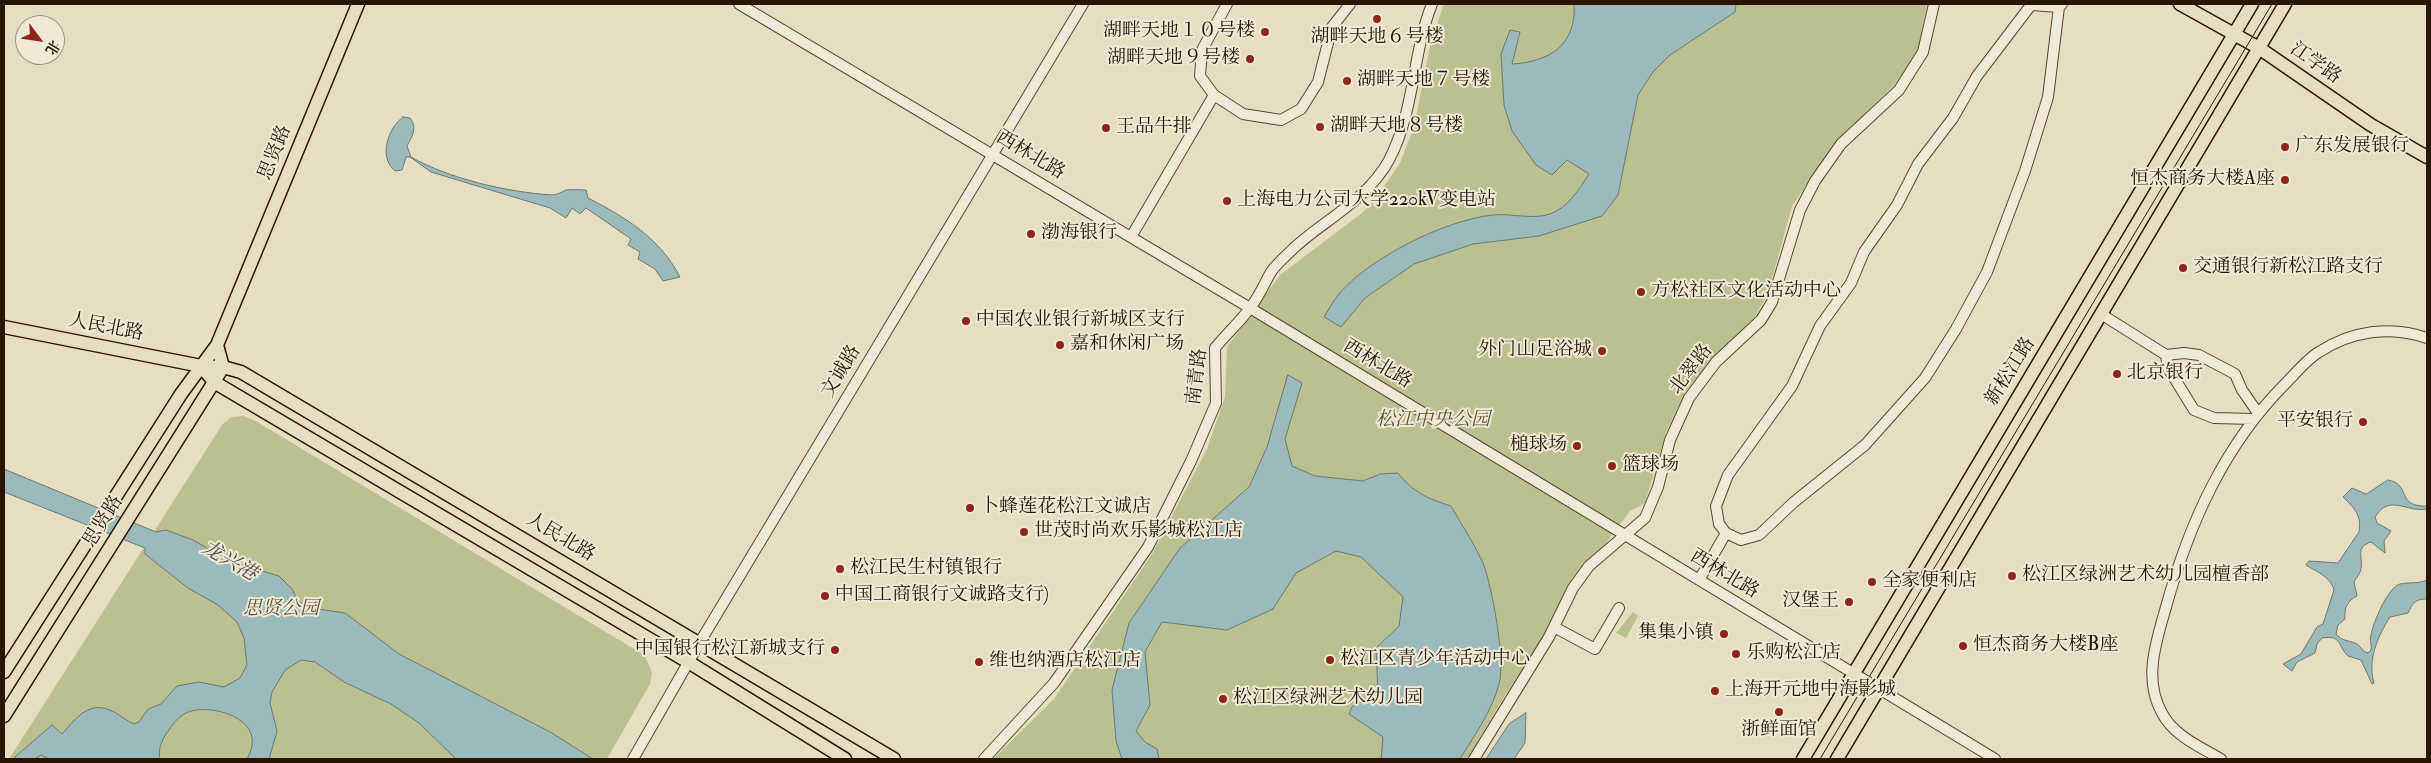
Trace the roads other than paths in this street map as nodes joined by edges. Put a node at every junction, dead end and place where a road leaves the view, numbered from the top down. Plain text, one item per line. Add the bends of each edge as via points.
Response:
1 (358, 4) edge
2 (739, 4) edge
3 (1082, 4) edge
4 (1227, 4) edge
5 (1350, 4) edge
6 (1432, 4) edge
7 (1934, 4) edge
8 (2180, 4) edge
9 (2252, 4) edge
10 (2285, 4) edge
11 (2061, 6) edge
12 (2234, 35) junction
13 (2259, 48) junction
14 (1214, 95) junction
15 (993, 155) junction
16 (2427, 157) edge
17 (1131, 237) junction
18 (1250, 308) junction
19 (2101, 314) junction
20 (4, 326) edge
21 (2427, 338) edge
22 (218, 345) junction
23 (2166, 355) junction
24 (201, 366) junction
25 (222, 367) junction
26 (214, 382) junction
27 (2256, 416) junction
28 (1726, 534) junction
29 (1624, 535) junction
30 (1699, 580) junction
31 (1619, 608) dead end
32 (1554, 627) junction
33 (700, 642) junction
34 (690, 663) junction
35 (4, 672) edge
36 (1855, 674) junction
37 (1879, 689) junction
38 (4, 716) edge
39 (633, 759) edge
40 (845, 759) edge
41 (894, 759) edge
42 (984, 759) edge
43 (1474, 759) edge
44 (1803, 759) edge
45 (1837, 759) edge
46 (1995, 759) edge
47 (2221, 759) edge

1 - 22 main road, 思贤路
2 - 15 street, 西林北路
3 - 15 street, 文诚路
4 - 14 street via 1202,50 1200,76
5 - 14 street via 1332,27 1318,82 1302,109 1281,120 1243,114
6 - 18 street, 南青路 via 1420,42 1401,132 1388,162 1346,208 1296,246 1272,270
7 - 29 street, 北翠路 via 1923,52 1899,90 1841,144 1815,181 1800,210 1772,302 1761,320 1716,362 1689,398 1670,440 1658,487 1645,518
8 - 12 main road, 江学路
9 - 12 main road, 新松江路
10 - 13 main road
11 - 28 street via 2031,4 1982,68 1953,118 1918,164 1898,205 1864,252 1841,300 1820,326 1792,386 1728,475 1716,506 1719,524
11 - 28 street via 2048,97 2025,171 1986,272 1941,354 1925,378 1865,445 1794,502 1770,526 1759,535 1741,540
12 - 13 main road, 江学路
12 - 36 main road, 新松江路 via 1982,454
13 - 16 main road, 江学路 via 2371,125
13 - 19 main road
14 - 17 street
15 - 17 street, 西林北路
15 - 33 street, 文诚路
17 - 18 street, 西林北路
18 - 29 street, 西林北路
18 - 42 street, 南青路 via 1215,348 1216,403 1148,547 1054,683
19 - 23 street
19 - 37 main road
20 - 24 main road, 人民北路
21 - 27 street via 2395,331 2370,331 2340,339 2317,353
22 - 24 main road, 思贤路
22 - 25 main road
23 - 27 street via 2184,352 2199,355 2235,374
23 - 27 street via 2168,368 2194,410 2214,418
24 - 25 main road, 人民北路
24 - 26 main road
24 - 35 main road, 思贤路
25 - 26 main road, 思贤路
25 - 33 main road, 人民北路 via 242,372
26 - 34 main road
26 - 38 main road, 思贤路
27 - 47 street via 2236,443 2193,525 2159,630 2150,679 2162,714 2177,732
28 - 30 street
29 - 30 street, 西林北路
29 - 32 street, 北翠路 via 1589,566 1573,588
30 - 36 street, 西林北路
31 - 32 street via 1595,649
32 - 43 street, 北翠路
33 - 34 street, 文诚路
33 - 41 main road, 人民北路
34 - 39 street, 文诚路
34 - 40 main road
36 - 37 street, 西林北路
36 - 44 main road, 新松江路
37 - 45 main road
37 - 46 street, 西林北路

